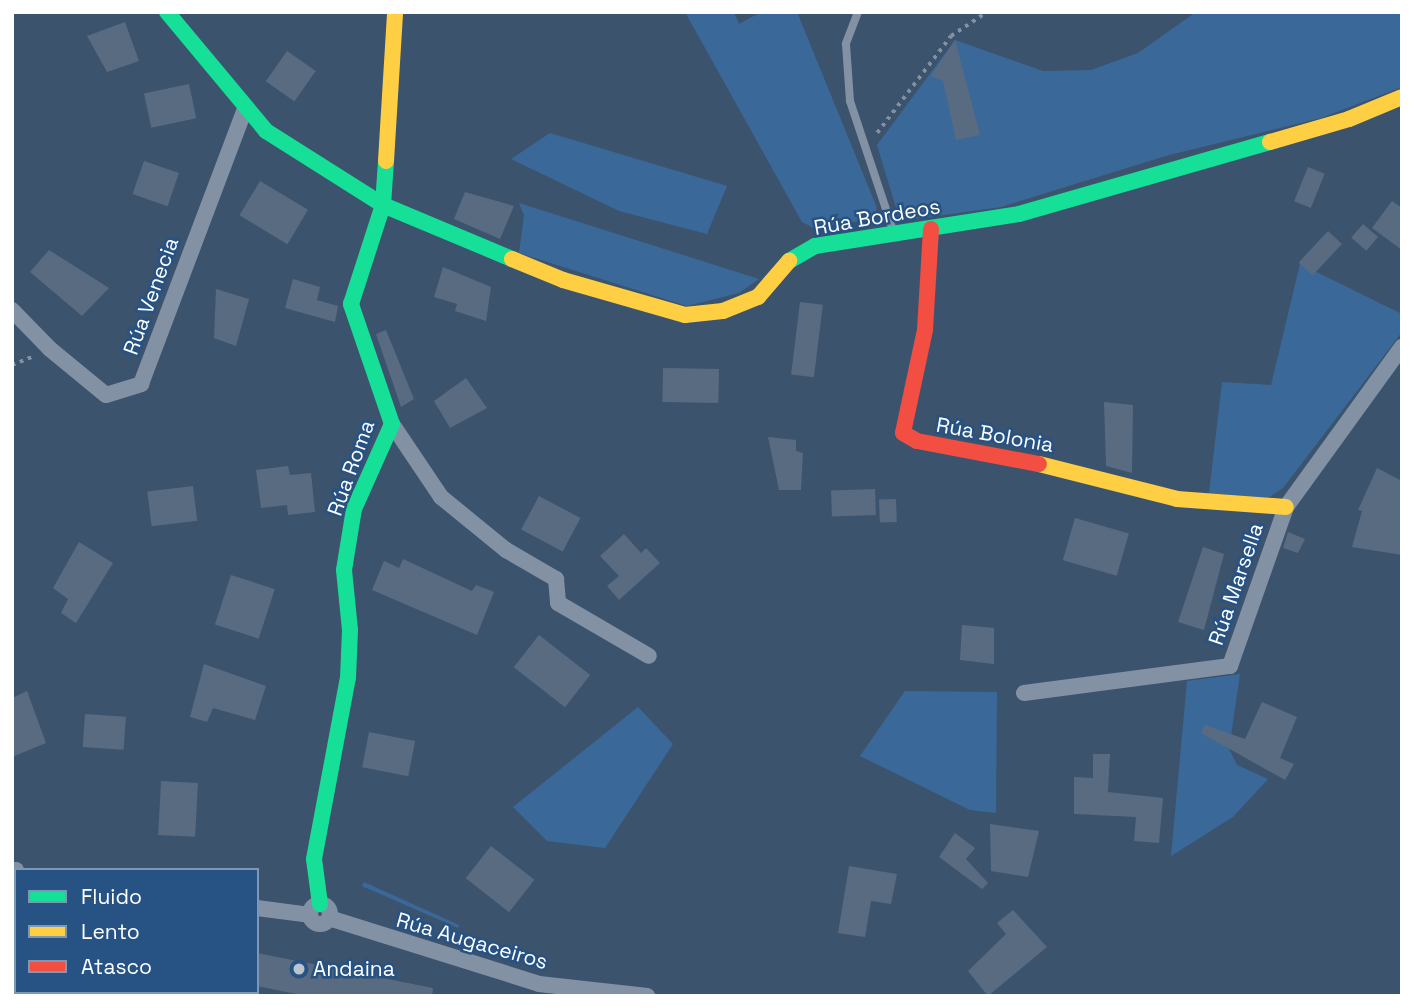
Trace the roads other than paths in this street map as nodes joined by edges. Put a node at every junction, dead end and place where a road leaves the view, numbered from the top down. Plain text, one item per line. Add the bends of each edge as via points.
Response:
1 (167, 12) edge
2 (395, 12) edge
3 (858, 12) edge
4 (1402, 97) edge
5 (245, 109) junction
6 (383, 205) junction
7 (931, 229) junction
8 (895, 234) junction
9 (12, 310) edge
10 (1402, 347) edge
11 (392, 424) junction
12 (1286, 507) junction
13 (649, 656) dead end
14 (1024, 693) dead end
15 (259, 908) edge
16 (315, 909) junction
17 (647, 996) edge

1 - 5 street, Rúa Bordeos
2 - 6 street, Rúa Roma
3 - 8 lane via 846,44 850,101
4 - 7 street, Rúa Bordeos via 1349,119 1019,214
5 - 6 street, Rúa Bordeos via 266,131
5 - 9 street, Rúa Venecia via 141,384 106,395
6 - 8 street, Rúa Bordeos via 563,280 685,315 723,311 758,297 784,264 815,246
6 - 11 street, Rúa Roma via 351,304
7 - 8 street, Rúa Bordeos
7 - 12 street, Rúa Bolonia via 925,330 902,433 916,442 1056,467 1177,499
10 - 12 street, Rúa Marsella
11 - 13 street via 441,497 506,550 556,579 558,603
11 - 16 street, Rúa Roma via 354,509 344,569 350,630 348,678 314,859
12 - 14 street, Rúa Marsella via 1230,666
15 - 16 street
16 - 17 street, Rúa Augaceiros via 328,908 329,918 539,984

